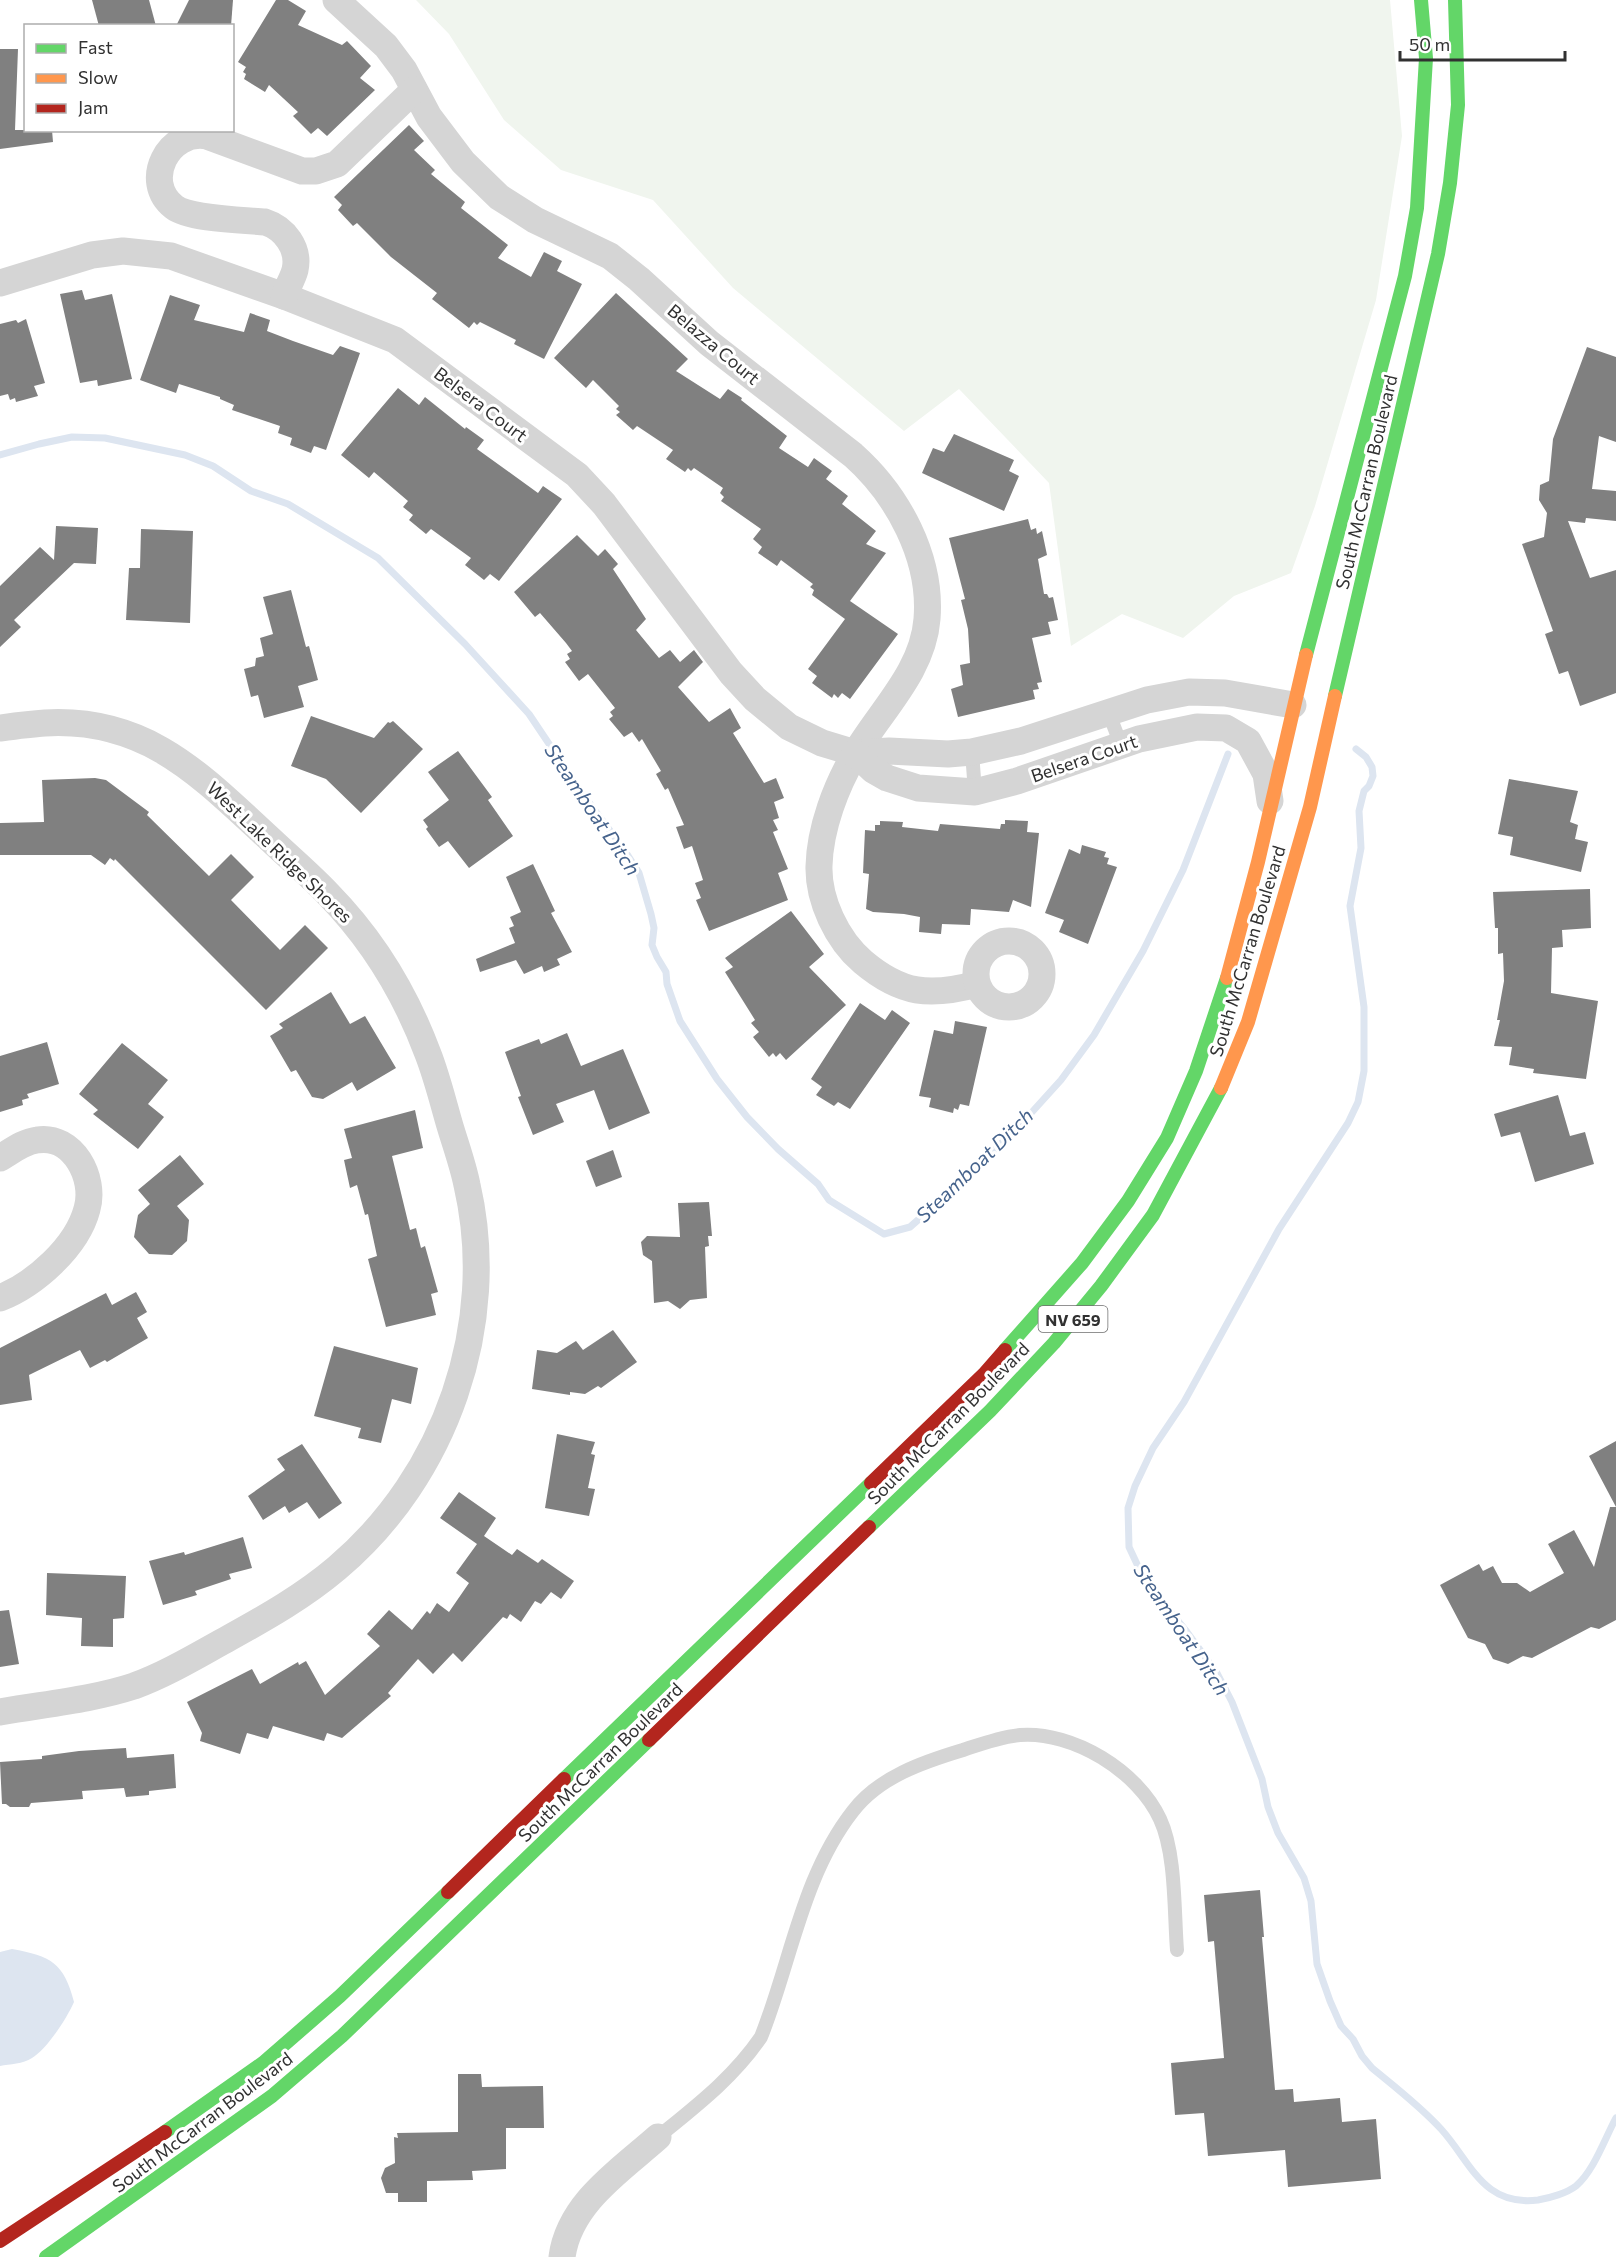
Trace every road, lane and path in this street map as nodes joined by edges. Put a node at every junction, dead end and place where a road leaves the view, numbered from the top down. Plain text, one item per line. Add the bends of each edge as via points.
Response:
1 (336, 0) edge
2 (1421, 0) edge
3 (1455, 0) edge
4 (414, 90) junction
5 (0, 283) edge
6 (284, 296) junction
7 (1293, 705) junction
8 (1108, 711) junction
9 (0, 728) edge
10 (1303, 736) dead end
11 (1122, 745) junction
12 (972, 752) junction
13 (855, 753) junction
14 (1308, 761) dead end
15 (975, 792) junction
16 (1310, 807) junction
17 (1271, 808) junction
18 (977, 984) dead end
19 (0, 1158) edge
20 (0, 1298) edge
21 (0, 1712) edge
22 (1178, 1950) dead end
23 (658, 2137) joint
24 (0, 2241) edge
25 (46, 2257) edge
26 (562, 2257) edge

1 - 4 street, Belazza Court via 386,45
2 - 7 main road, South McCarran Boulevard / NV 659 via 1426,58 1424,126 1417,208 1405,276
3 - 16 main road, South McCarran Boulevard / NV 659 via 1458,105 1438,254
4 - 6 street via 337,164 326,169 302,171 198,134 178,141 162,161 161,186 174,207 188,214 265,222 276,226 291,242 295,269
4 - 13 street, Belazza Court via 463,162 499,197 535,220 610,256 632,273 709,343 854,455 898,507 916,547 928,592 927,621 911,669
5 - 6 street, Belsera Court via 92,255 123,251 171,256
6 - 13 street, Belsera Court via 395,340 577,476 604,504 731,673 755,699 789,726 822,743
7 - 8 street, Belsera Court via 1225,693 1189,692
7 - 10 main road
7 - 17 main road, South McCarran Boulevard / NV 659
8 - 11 lane
8 - 12 street, Belsera Court via 1022,741
9 - 21 street, West Lake Ridge Shores via 80,724 115,730 178,758 328,894 362,932 409,1009 428,1054 467,1185 475,1235 476,1278 464,1368 429,1456 402,1499 339,1566 277,1612 170,1670 98,1695
11 - 15 street, Belsera Court
11 - 17 street, Belsera Court via 1197,727 1226,728 1248,741 1266,774
12 - 13 street, Belsera Court
12 - 15 lane
13 - 15 street, Belsera Court via 887,778 918,788
13 - 18 street, Belazza Court via 834,797 819,866 821,891 842,938 882,978 912,989 934,993
14 - 16 main road
16 - 25 main road, South McCarran Boulevard / NV 659 via 1248,1022 1216,1101 1153,1215 1054,1343 990,1411 342,2036 272,2096
17 - 24 main road, South McCarran Boulevard / NV 659 via 1220,1002 1167,1138 1128,1201 1041,1312 976,1382 340,1996 253,2070
19 - 20 street via 22,1144 52,1140 76,1156 85,1172 89,1192 77,1232 58,1257 36,1278
22 - 23 lane via 1170,1857 1161,1821 1151,1803 1115,1765 1090,1750 1046,1737 1021,1735 925,1762 886,1781 854,1809 838,1833 810,1894 761,2037 718,2088
23 - 26 street via 580,2211 568,2232

